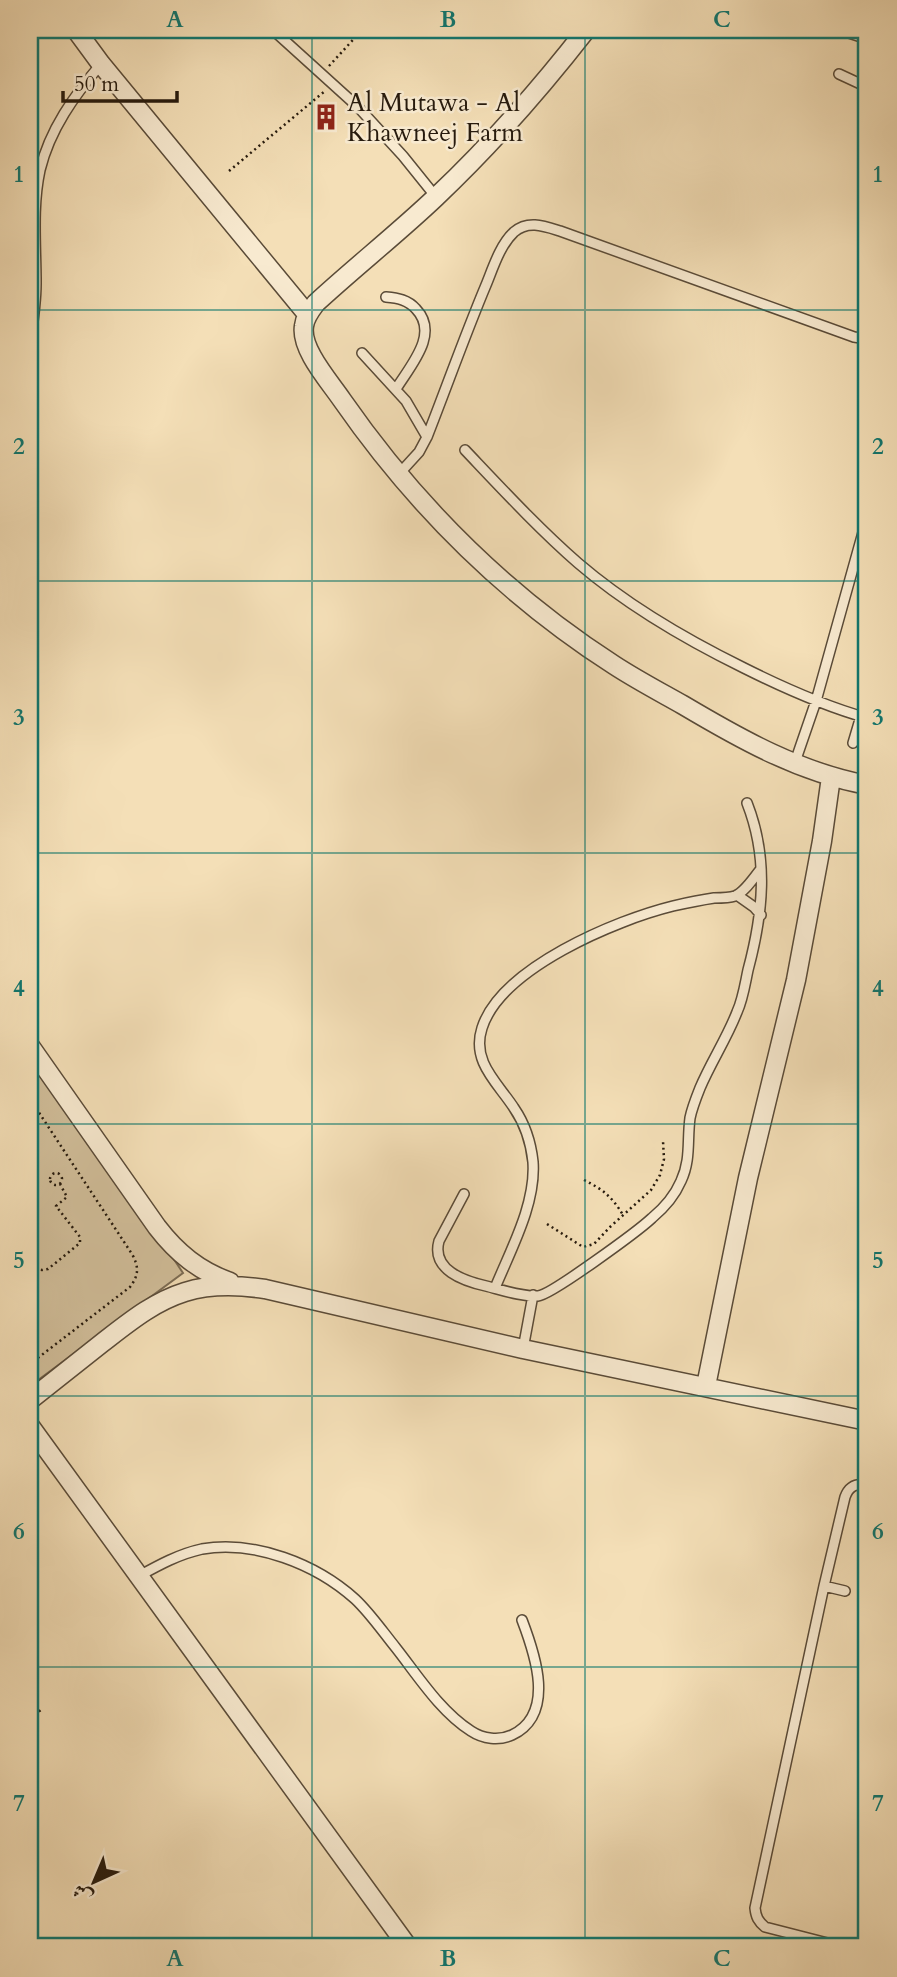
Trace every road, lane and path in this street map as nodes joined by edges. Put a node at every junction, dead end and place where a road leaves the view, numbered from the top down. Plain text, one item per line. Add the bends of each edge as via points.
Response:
1 (76, 30) edge
2 (274, 30) edge
3 (362, 30) edge
4 (586, 30) edge
5 (840, 30) edge
6 (867, 39) edge
7 (101, 64) junction
8 (322, 74) junction
9 (839, 74) dead end
10 (333, 84) junction
11 (867, 87) edge
12 (229, 171) dead end
13 (436, 197) junction
14 (386, 297) dead end
15 (307, 314) junction
16 (867, 339) edge
17 (30, 342) edge
18 (362, 353) dead end
19 (396, 389) junction
20 (427, 437) junction
21 (465, 450) dead end
22 (398, 475) junction
23 (867, 518) edge
24 (816, 701) junction
25 (864, 717) edge
26 (853, 743) dead end
27 (794, 765) junction
28 (831, 777) junction
29 (867, 785) edge
30 (747, 803) dead end
31 (761, 869) junction
32 (737, 895) junction
33 (761, 915) junction
34 (30, 1046) edge
35 (30, 1100) edge
36 (663, 1141) dead end
37 (584, 1180) dead end
38 (60, 1184) dead end
39 (464, 1194) dead end
40 (623, 1215) junction
41 (547, 1224) dead end
42 (30, 1268) edge
43 (239, 1285) junction
44 (495, 1288) junction
45 (533, 1295) junction
46 (523, 1349) junction
47 (30, 1364) edge
48 (706, 1386) junction
49 (30, 1400) edge
50 (867, 1420) edge
51 (30, 1426) edge
52 (867, 1485) edge
53 (139, 1576) junction
54 (824, 1586) junction
55 (845, 1591) dead end
56 (522, 1620) dead end
57 (41, 1710) dead end
58 (30, 1718) edge
59 (829, 1946) edge
60 (408, 1947) edge
61 (843, 1947) edge

1 - 7 street
2 - 8 lane
3 - 8 path
4 - 13 street via 548,80
5 - 6 lane
7 - 15 street
7 - 17 lane via 58,123 40,172
8 - 10 lane
9 - 11 lane
10 - 12 path
10 - 13 lane via 381,131
13 - 15 street
14 - 19 lane via 410,303 425,323 422,347
15 - 22 street via 303,328 311,354
16 - 20 lane via 529,224 514,232 497,260
18 - 19 lane
19 - 20 lane
20 - 22 lane
21 - 24 lane via 579,564 645,613 705,649
22 - 27 street via 487,567 546,617 614,665
23 - 24 lane
24 - 25 lane
24 - 27 lane
25 - 26 lane
27 - 28 street
28 - 29 street
28 - 48 street via 796,980 748,1178
30 - 31 lane
31 - 32 lane
31 - 33 lane
32 - 33 lane
32 - 44 lane via 652,912 611,926 547,959 515,984 488,1014 481,1029 482,1062 523,1124 533,1161 529,1205
33 - 45 lane via 738,1009 693,1105 681,1182 651,1219 558,1287
34 - 43 street via 173,1247 214,1277
35 - 47 path via 132,1254 138,1272 130,1287
36 - 40 path via 660,1175 651,1190
37 - 40 path via 614,1200
38 - 42 path via 68,1195 57,1206 80,1243 48,1269
39 - 44 lane via 439,1241 438,1259 458,1276
40 - 41 path via 589,1247
43 - 46 street
43 - 49 street via 212,1286 161,1301
44 - 45 lane
45 - 46 lane
46 - 48 street
48 - 50 street
51 - 53 street
52 - 54 lane via 858,1484 848,1491
53 - 56 lane via 177,1556 230,1547 257,1550 310,1568 357,1601 435,1697 482,1737 507,1737 528,1723 534,1712 539,1688
53 - 60 street
54 - 55 lane
54 - 59 lane via 755,1908 765,1927
57 - 58 path
59 - 61 lane

